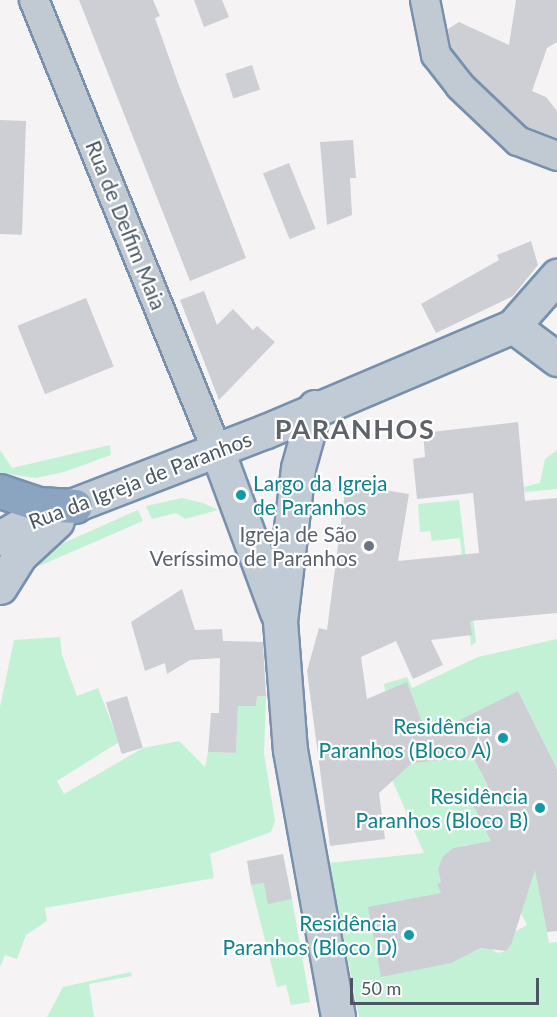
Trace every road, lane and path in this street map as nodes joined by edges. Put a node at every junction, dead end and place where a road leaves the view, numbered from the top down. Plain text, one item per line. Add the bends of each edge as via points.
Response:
1 (34, 0) edge
2 (425, 0) edge
3 (557, 156) edge
4 (557, 276) edge
5 (513, 326) junction
6 (557, 359) edge
7 (315, 407) junction
8 (217, 450) junction
9 (0, 490) edge
10 (75, 506) junction
11 (0, 538) edge
12 (0, 587) edge
13 (280, 621) junction
14 (338, 1017) edge

1 - 8 street, Rua de Delfim Maia
2 - 3 street via 436,56 460,86 518,141
4 - 5 main road
5 - 6 main road
5 - 7 main road, Rua da Igreja de Paranhos
7 - 8 main road, Rua da Igreja de Paranhos
7 - 13 main road via 298,468
8 - 10 main road, Rua da Igreja de Paranhos
8 - 13 main road
9 - 10 highway via 38,504
10 - 11 main road, Rua da Igreja de Paranhos via 22,525
10 - 12 main road via 36,537
13 - 14 main road via 290,750

